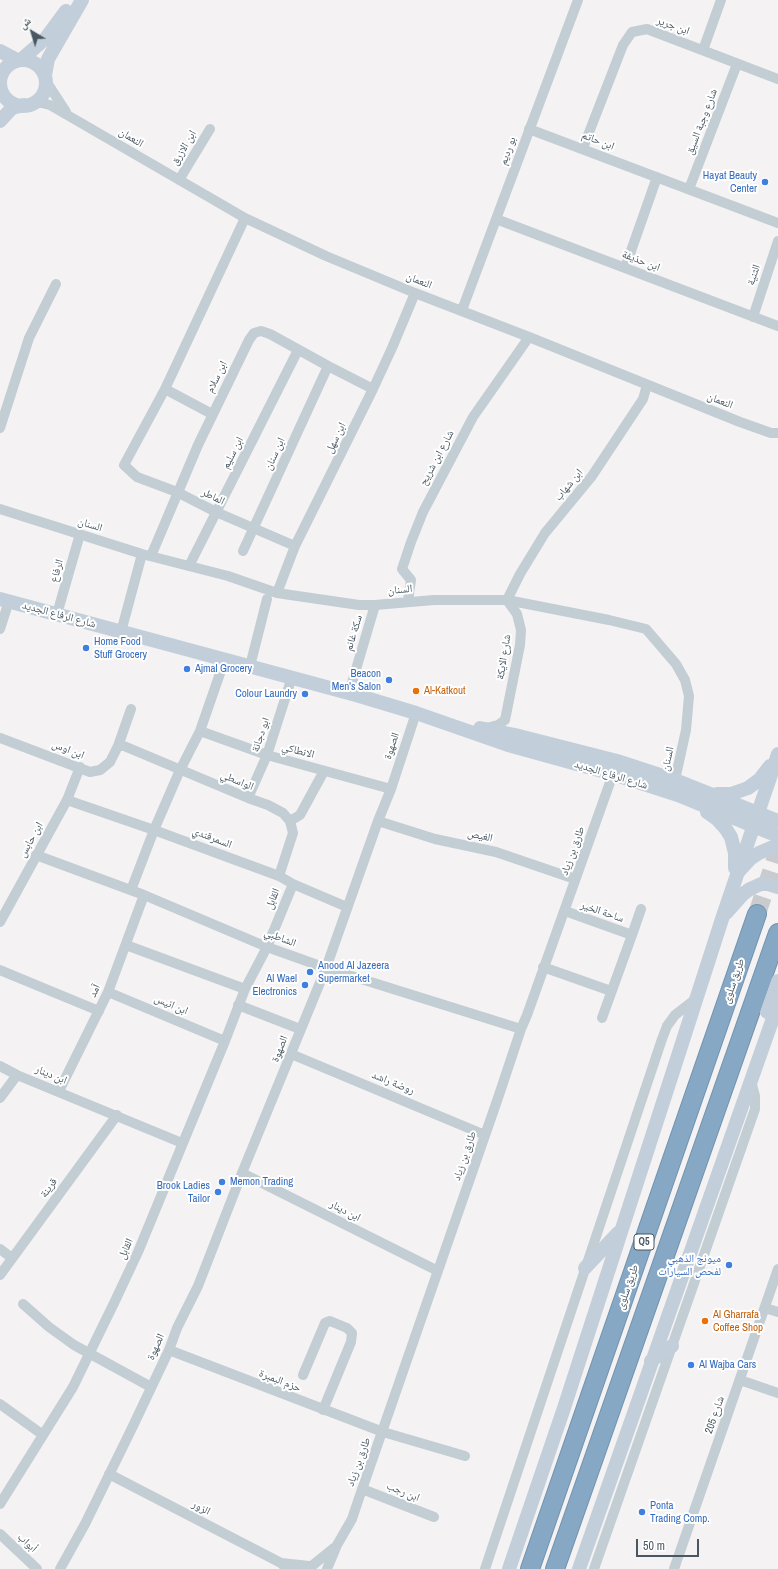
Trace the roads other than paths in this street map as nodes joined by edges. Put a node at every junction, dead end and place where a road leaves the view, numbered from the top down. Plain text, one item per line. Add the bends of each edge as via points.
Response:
1 (72, 0) edge
2 (82, 0) edge
3 (578, 0) edge
4 (721, 0) edge
5 (703, 50) junction
6 (0, 51) edge
7 (20, 60) junction
8 (736, 64) junction
9 (45, 78) junction
10 (778, 79) edge
11 (0, 81) edge
12 (0, 87) edge
13 (0, 91) edge
14 (27, 105) junction
15 (68, 114) junction
16 (0, 121) edge
17 (210, 129) dead end
18 (529, 129) junction
19 (583, 148) junction
20 (657, 177) junction
21 (179, 180) junction
22 (689, 189) junction
23 (245, 218) junction
24 (496, 219) junction
25 (778, 223) edge
26 (778, 241) edge
27 (625, 268) junction
28 (56, 284) dead end
29 (415, 293) junction
30 (462, 310) junction
31 (753, 316) junction
32 (778, 326) edge
33 (529, 337) junction
34 (298, 350) junction
35 (328, 366) junction
36 (647, 385) junction
37 (165, 389) junction
38 (373, 390) junction
39 (212, 414) junction
40 (0, 428) edge
41 (778, 433) edge
42 (177, 492) junction
43 (0, 509) edge
44 (216, 512) junction
45 (254, 528) junction
46 (80, 534) junction
47 (296, 546) junction
48 (243, 551) dead end
49 (146, 555) junction
50 (188, 566) junction
51 (278, 592) junction
52 (267, 599) dead end
53 (4, 600) edge
54 (507, 600) junction
55 (408, 601) junction
56 (376, 605) junction
57 (56, 614) junction
58 (0, 628) edge
59 (121, 632) junction
60 (225, 659) junction
61 (250, 666) junction
62 (292, 677) junction
63 (349, 693) junction
64 (131, 709) dead end
65 (416, 713) junction
66 (505, 720) junction
67 (440, 722) junction
68 (485, 729) junction
69 (200, 731) junction
70 (515, 735) junction
71 (0, 738) edge
72 (118, 746) junction
73 (778, 754) edge
74 (267, 755) junction
75 (80, 767) junction
76 (180, 770) junction
77 (324, 771) junction
78 (614, 774) junction
79 (675, 780) junction
80 (391, 789) junction
81 (709, 794) junction
82 (248, 798) junction
83 (67, 800) junction
84 (690, 800) junction
85 (756, 819) junction
86 (290, 821) junction
87 (378, 821) junction
88 (778, 821) edge
89 (778, 826) edge
90 (154, 830) junction
91 (778, 831) edge
92 (778, 836) edge
93 (778, 845) edge
94 (36, 854) junction
95 (279, 876) junction
96 (736, 876) junction
97 (575, 878) junction
98 (293, 884) junction
99 (778, 887) edge
100 (131, 890) junction
101 (144, 895) junction
102 (347, 907) junction
103 (641, 909) dead end
104 (564, 911) junction
105 (758, 914) tunnel mouth
106 (722, 919) junction
107 (0, 922) edge
108 (778, 933) edge
109 (632, 935) junction
110 (126, 945) junction
111 (267, 947) junction
112 (543, 967) junction
113 (326, 968) junction
114 (0, 970) edge
115 (778, 981) edge
116 (245, 989) junction
117 (611, 991) junction
118 (108, 992) junction
119 (697, 998) junction
120 (778, 1004) edge
121 (238, 1005) junction
122 (99, 1011) junction
123 (602, 1018) dead end
124 (300, 1029) junction
125 (521, 1030) junction
126 (225, 1041) junction
127 (291, 1054) junction
128 (0, 1066) edge
129 (17, 1075) junction
130 (751, 1079) junction
131 (59, 1091) junction
132 (0, 1098) edge
133 (117, 1116) junction
134 (485, 1135) junction
135 (182, 1143) junction
136 (242, 1173) junction
137 (621, 1230) junction
138 (0, 1249) edge
139 (12, 1258) junction
140 (585, 1268) junction
141 (778, 1269) edge
142 (438, 1271) junction
143 (0, 1275) edge
144 (23, 1304) dead end
145 (764, 1308) junction
146 (778, 1312) edge
147 (672, 1346) junction
148 (169, 1350) junction
149 (90, 1353) junction
150 (651, 1362) junction
151 (303, 1375) dead end
152 (740, 1380) junction
153 (151, 1387) junction
154 (778, 1393) edge
155 (0, 1404) edge
156 (323, 1410) junction
157 (383, 1432) junction
158 (43, 1435) junction
159 (465, 1456) dead end
160 (110, 1474) junction
161 (362, 1489) junction
162 (0, 1504) edge
163 (434, 1517) dead end
164 (0, 1534) edge
165 (337, 1545) junction
166 (284, 1566) edge
167 (312, 1567) edge
168 (37, 1569) edge
169 (60, 1569) edge
170 (327, 1569) edge
171 (485, 1569) edge
172 (509, 1569) edge
173 (530, 1569) edge
174 (555, 1569) edge
175 (579, 1569) edge
176 (594, 1569) edge
177 (674, 1569) edge

1 - 7 main road via 46,38
2 - 9 main road via 48,59
3 - 18 street, بو رديم
4 - 5 street
5 - 8 street, ابن جرير
5 - 19 street, ابن جرير via 647,29 632,32 623,44
6 - 7 main road
7 - 9 main road via 36,63
7 - 11 main road via 5,68
8 - 10 street, ابن جرير
8 - 22 street, شارع وجبة السيق
9 - 14 main road via 42,96
9 - 15 street, النعمان
11 - 12 main road
12 - 13 main road
12 - 14 main road via 6,99 12,103
14 - 15 street, النعمان via 37,102
14 - 16 main road via 12,108
15 - 21 street, النعمان
17 - 21 street, ابن الازرق
18 - 19 street, ابن حاتم
18 - 24 street, بو رديم
19 - 20 street, ابن حاتم
20 - 22 street, ابن حاتم
20 - 27 street
21 - 23 street, النعمان
22 - 25 street, ابن حاتم
23 - 29 street, النعمان via 326,256
23 - 37 street
24 - 27 street, ابن حذيفة
24 - 30 street, بو رديم
26 - 31 street, الثنية
27 - 31 street, ابن حذيفة
28 - 40 street via 29,338
29 - 30 street, النعمان
29 - 38 street, ابن سهل
30 - 33 street, النعمان
31 - 32 street, ابن حذيفة
33 - 36 street, النعمان
33 - 55 street, شارع ابن شريح via 473,417 423,512 402,568 411,580
34 - 35 street, ابن سلام
34 - 39 street, ابن سلام via 270,334 261,331 254,333 248,340
34 - 44 street, ابن سليم
35 - 38 street, ابن سلام
35 - 45 street, ابن سنان
36 - 41 street, النعمان via 746,424
36 - 54 street, ابن شهاب via 643,399 592,476 544,533
37 - 39 street
37 - 42 street, الماطر via 124,465 137,477
38 - 47 street, ابن سهل
39 - 42 street, ابن سلام
42 - 44 street, الماطر
42 - 49 street, ابن سلام
43 - 46 street, السنان
44 - 45 street, الماطر
44 - 50 street, ابن سليم
45 - 47 street, الماطر
45 - 48 street, ابن سنان
46 - 49 street, السنان
46 - 57 street, الرفاع
47 - 51 street, ابن سهل
49 - 50 street, السنان
49 - 59 street, ابن سلام
50 - 51 street, السنان
51 - 56 street, السنان
52 - 61 street
53 - 57 main road, شارع الرفاع الجديد
53 - 58 street
54 - 55 street, السنان
54 - 66 street, شارع الايكة via 517,614 520,645
54 - 79 street, السنان via 646,629 676,664 685,680 689,696 686,730
55 - 56 street, السنان
56 - 63 street, سكة غانم
57 - 59 main road, شارع الرفاع الجديد
59 - 60 main road, شارع الرفاع الجديد
60 - 61 main road, شارع الرفاع الجديد
60 - 69 street
61 - 62 main road, شارع الرفاع الجديد
62 - 63 main road, شارع الرفاع الجديد
62 - 74 street, ابو دجانة
63 - 65 main road, شارع الرفاع الجديد
64 - 72 street, ابن اوس
65 - 67 main road, شارع الرفاع الجديد
65 - 80 street, الصهوة
66 - 68 street
66 - 70 street
67 - 68 main road, شارع الرفاع الجديد
67 - 78 main road, شارع الرفاع الجديد via 508,745
68 - 70 main road, شارع الرفاع الجديد
69 - 74 street, الانطاكي
69 - 76 street
70 - 79 main road, شارع الرفاع الجديد via 617,761
71 - 75 street, ابن اوس
72 - 75 street, ابن اوس via 110,762 100,770 90,772
72 - 76 street, الواسطي via 124,746
73 - 81 main road via 758,780 748,788 731,794
73 - 85 main road
74 - 77 street, الانطاكي
74 - 82 street, ابو دجانة
75 - 83 street, ابن حابس
76 - 82 street, الواسطي
76 - 90 street
77 - 80 street, الانطاكي
77 - 86 street via 300,815
78 - 84 main road, شارع الرفاع الجديد
78 - 97 street, طارق بن زياد
79 - 81 main road, شارع الرفاع الجديد
80 - 87 street, الصهوة
81 - 85 main road, شارع الرفاع الجديد
82 - 86 street, الواسطي via 276,809
83 - 90 street, السمرقندي
83 - 94 street, ابن حابس
84 - 85 main road, شارع الرفاع الجديد
84 - 96 main road via 717,819 726,829 735,853
85 - 88 main road, شارع الرفاع الجديد
85 - 89 main road
85 - 91 main road
85 - 92 main road, شارع الرفاع الجديد
85 - 96 main road
86 - 95 street via 292,839
87 - 97 street, الغيص via 435,839 496,852
87 - 102 street, الصهوة
90 - 95 street, السمرقندي
90 - 100 street
93 - 96 main road via 758,853
94 - 100 street, الشاطبي
94 - 107 street, ابن حابس
95 - 98 street, السمرقندي
96 - 106 main road
97 - 104 street, طارق بن زياد
98 - 102 street, السمرقندي
98 - 111 street, القابل
99 - 106 main road via 760,884 750,889
100 - 101 street, الشاطبي
101 - 110 street, آمد
101 - 111 street, الشاطبي
102 - 113 street, الصهوة
103 - 109 street, ساحة الخير
104 - 109 street, ساحة الخير
104 - 112 street, طارق بن زياد
105 - 173 highway, طريق سلوى / Q5
106 - 119 main road
108 - 174 highway, Q5
109 - 117 street, ساحة الخير
110 - 116 street
110 - 118 street, آمد
111 - 113 street, الشاطبي
111 - 116 street, القابل
112 - 117 street
112 - 125 street, طارق بن زياد
113 - 124 street, الصهوة
113 - 125 street, الشاطبي
114 - 122 street
115 - 130 main road via 758,1039
116 - 121 street, القابل
117 - 123 street, ساحة الخير
118 - 122 street, آمد
118 - 126 street, ابن انيس
119 - 137 main road
119 - 140 street via 667,1026
120 - 130 main road
121 - 124 street
121 - 126 street, القابل
122 - 131 street, آمد
124 - 127 street, الصهوة
125 - 134 street, طارق بن زياد
126 - 135 street, القابل
127 - 134 street, روضة راشد
127 - 136 street, الصهوة
128 - 129 street, ابن دينار
129 - 131 street, ابن دينار
129 - 132 street
130 - 147 street via 755,1109
130 - 150 main road
131 - 133 street, ابن دينار
133 - 135 street, ابن دينار
133 - 139 street, قرينة
134 - 142 street, طارق بن زياد
135 - 149 street, القابل via 138,1252
136 - 142 street, ابن دينار
136 - 148 street, الصهوة via 198,1286
137 - 140 main road
137 - 172 main road
138 - 139 street
139 - 143 street, قرينة
140 - 171 street
141 - 145 street, شارع 205
142 - 157 street, طارق بن زياد
144 - 149 street via 49,1327
145 - 146 street
145 - 152 street, شارع 205
147 - 150 main road
147 - 176 street
148 - 153 street, الصهوة
148 - 156 street, حزم البمبرة
149 - 153 street
149 - 158 street, القابل via 73,1387
150 - 175 main road
151 - 156 street via 325,1324 330,1321 352,1333 351,1342
152 - 154 street
152 - 177 street, شارع 205
153 - 160 street, الصهوة
155 - 158 street
156 - 157 street, حزم البمبرة
157 - 159 street, حزم البمبرة
157 - 161 street, طارق بن زياد
158 - 162 street, القابل
160 - 166 street, الزور
160 - 169 street, الصهوة
161 - 163 street, ابن رجب
161 - 165 street, طارق بن زياد via 352,1519
164 - 168 street, أبواب
165 - 167 street, طارق بن زياد
165 - 170 street, طارق بن زياد
166 - 167 street, الزور

